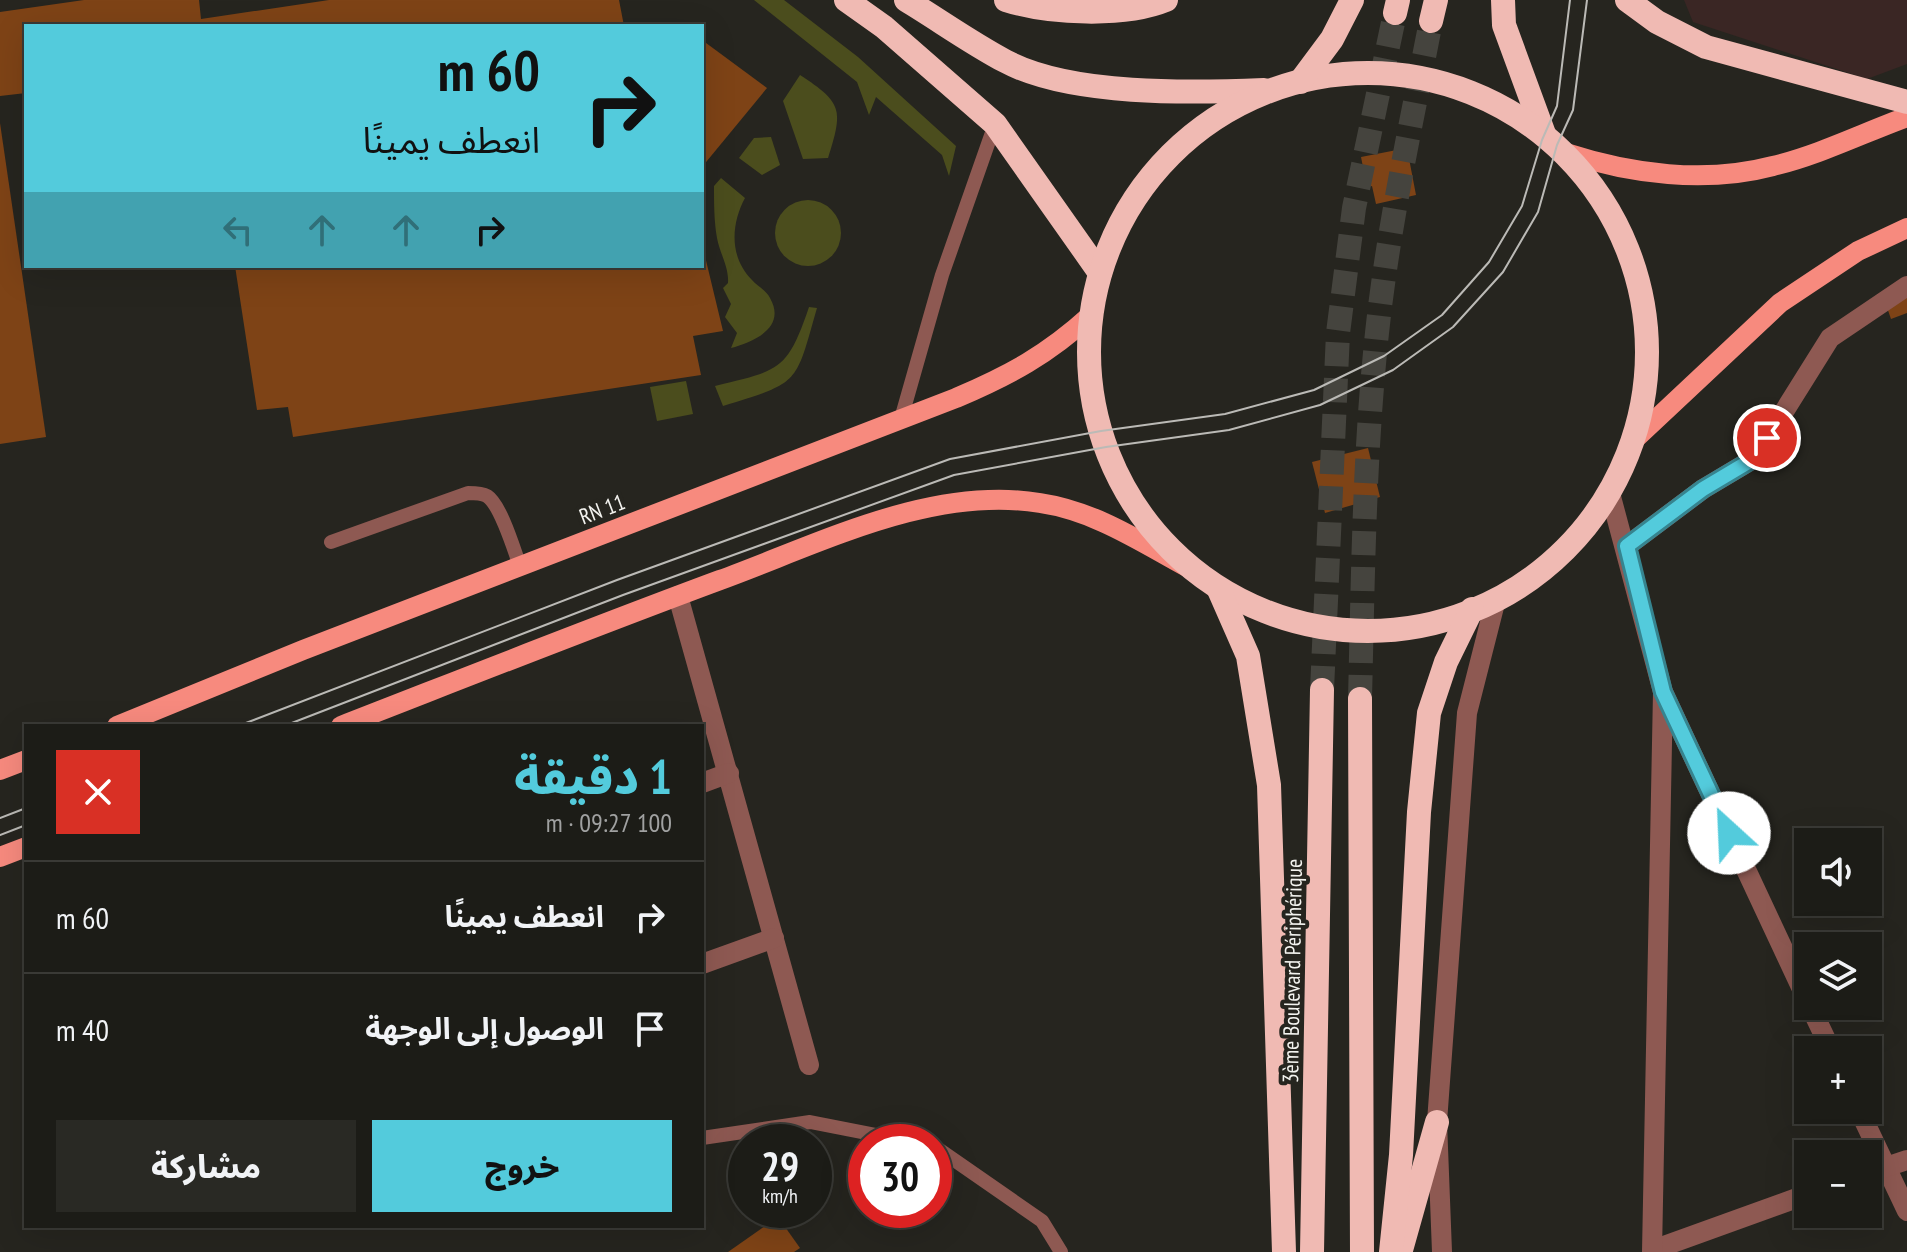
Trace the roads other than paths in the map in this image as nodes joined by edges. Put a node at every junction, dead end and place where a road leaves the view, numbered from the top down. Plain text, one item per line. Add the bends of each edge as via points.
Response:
1 (846, 0) edge
2 (906, 0) edge
3 (1006, 0) edge
4 (1166, 0) edge
5 (1352, 0) edge
6 (1503, 0) edge
7 (1627, 0) edge
8 (1300, 82) junction
9 (1275, 89) junction
10 (1907, 102) edge
11 (1907, 117) edge
12 (995, 124) junction
13 (1544, 134) junction
14 (1566, 153) junction
15 (1907, 228) edge
16 (1100, 273) junction
17 (1907, 286) edge
18 (1091, 315) junction
19 (901, 419) junction
20 (1635, 439) junction
21 (1610, 493) junction
22 (331, 542) dead end
23 (1627, 546) junction
24 (520, 566) junction
25 (1189, 568) junction
26 (1219, 590) junction
27 (678, 596) junction
28 (1496, 599) junction
29 (1472, 609) junction
30 (1322, 690) tunnel mouth
31 (1663, 692) junction
32 (1360, 699) tunnel mouth
33 (122, 724) edge
34 (346, 724) edge
35 (24, 761) edge
36 (0, 770) edge
37 (729, 773) junction
38 (704, 782) edge
39 (24, 848) edge
40 (0, 857) edge
41 (774, 938) junction
42 (704, 963) edge
43 (1794, 972) edge
44 (809, 1065) dead end
45 (1437, 1122) junction
46 (848, 1129) edge
47 (704, 1138) edge
48 (952, 1158) edge
49 (1907, 1160) edge
50 (1882, 1168) edge
51 (1882, 1178) edge
52 (1794, 1199) edge
53 (1907, 1211) edge
54 (1652, 1251) edge
55 (1061, 1252) edge
56 (1284, 1252) edge
57 (1312, 1252) edge
58 (1362, 1252) edge
59 (1391, 1252) edge
60 (1400, 1252) edge
61 (1442, 1252) edge

1 - 12 highway
2 - 9 highway via 1007,63 1064,79 1190,93
3 - 4 highway via 1084,11 1145,8
5 - 8 highway
6 - 13 highway via 1504,25
7 - 10 highway via 1706,47
8 - 9 highway
8 - 13 highway via 1343,74 1431,80 1473,93
9 - 16 highway via 1184,142 1148,180 1119,225
11 - 14 main road via 1773,167 1721,174 1614,169
12 - 16 highway
12 - 19 lane via 942,275
13 - 14 highway
14 - 20 highway via 1605,201 1632,257 1647,316 1648,378
15 - 20 main road via 1858,251 1780,303
16 - 18 highway
17 - 23 street via 1830,338 1755,458
18 - 19 main road, RN 11 via 1018,372
18 - 25 highway via 1090,388 1106,447 1121,485 1151,529
19 - 24 main road, RN 11
20 - 21 highway
21 - 23 street
21 - 28 highway via 1574,542 1527,583
22 - 24 lane via 479,493 496,506
23 - 31 street
24 - 33 main road, RN 11
25 - 26 highway
25 - 27 main road via 1099,519 1039,503 977,501 910,512
26 - 29 highway via 1266,613 1317,628 1356,631 1422,627
26 - 56 highway via 1248,656 1269,785
27 - 34 main road
27 - 37 street
28 - 29 highway
28 - 45 street via 1467,713
29 - 59 highway via 1429,713
30 - 57 highway, 3ème Boulevard Périphérique
31 - 43 street
31 - 54 street
32 - 58 highway
35 - 36 main road
37 - 38 street
37 - 41 street
39 - 40 main road
41 - 42 street
41 - 44 street
45 - 60 highway
45 - 61 street
46 - 47 lane via 810,1122
48 - 55 lane via 1042,1221
49 - 50 street
51 - 53 street
52 - 54 street

